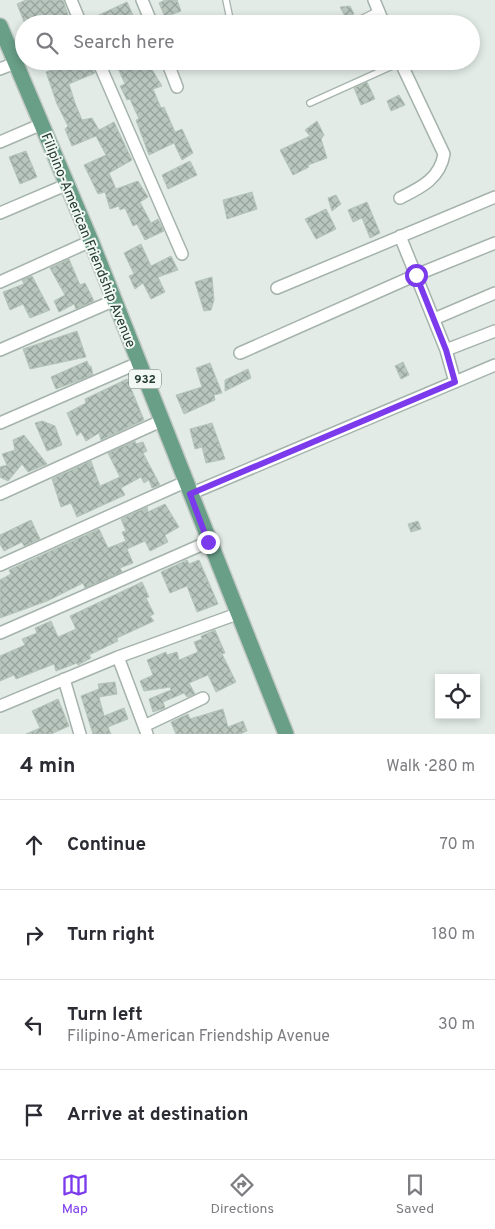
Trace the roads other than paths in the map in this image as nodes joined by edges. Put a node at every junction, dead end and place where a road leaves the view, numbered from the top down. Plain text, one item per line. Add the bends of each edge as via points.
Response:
1 (71, 0) edge
2 (142, 0) edge
3 (226, 0) edge
4 (376, 5) edge
5 (77, 15) edge
6 (148, 15) edge
7 (229, 15) edge
8 (363, 15) edge
9 (0, 26) edge
10 (15, 61) edge
11 (15, 63) edge
12 (0, 69) edge
13 (19, 70) edge
14 (102, 70) edge
15 (170, 70) edge
16 (382, 70) edge
17 (404, 70) edge
18 (177, 87) dead end
19 (310, 103) dead end
20 (42, 124) junction
21 (0, 142) edge
22 (68, 184) junction
23 (495, 197) edge
24 (400, 198) dead end
25 (0, 213) edge
26 (400, 236) junction
27 (91, 241) junction
28 (495, 243) edge
29 (182, 254) dead end
30 (416, 275) junction
31 (0, 282) edge
32 (277, 288) dead end
33 (495, 293) edge
34 (115, 300) junction
35 (434, 319) junction
36 (495, 331) edge
37 (0, 350) edge
38 (446, 350) junction
39 (240, 353) dead end
40 (138, 363) junction
41 (495, 365) edge
42 (455, 382) junction
43 (161, 421) junction
44 (0, 423) edge
45 (188, 488) junction
46 (0, 494) edge
47 (208, 542) junction
48 (0, 565) edge
49 (237, 614) junction
50 (0, 632) edge
51 (118, 657) junction
52 (64, 679) junction
53 (203, 698) dead end
54 (0, 706) edge
55 (146, 730) edge
56 (80, 734) edge
57 (286, 734) edge

1 - 5 street
2 - 6 street
3 - 7 lane
4 - 8 lane
9 - 10 main road, Filipino-American Friendship Avenue / 932
11 - 12 street
13 - 20 main road, Filipino-American Friendship Avenue / 932
14 - 29 street
15 - 18 street
16 - 19 lane
17 - 24 street via 444,154 430,182
20 - 21 street
20 - 22 main road, Filipino-American Friendship Avenue / 932
22 - 25 street
22 - 27 main road, Filipino-American Friendship Avenue / 932
23 - 26 street
26 - 30 street
26 - 32 street
27 - 31 street
27 - 34 main road, Filipino-American Friendship Avenue / 932
28 - 30 street
30 - 35 street
30 - 39 street
33 - 35 street
34 - 37 street
34 - 40 main road, Filipino-American Friendship Avenue / 932
35 - 38 street
36 - 38 street
38 - 42 street
40 - 43 main road, Filipino-American Friendship Avenue / 932
40 - 44 street
41 - 42 street
42 - 45 street
43 - 45 main road, Filipino-American Friendship Avenue / 932
43 - 46 street
45 - 47 main road, Filipino-American Friendship Avenue / 932
45 - 48 street
47 - 49 main road, Filipino-American Friendship Avenue / 932
47 - 50 street
49 - 51 street
49 - 57 main road, Filipino-American Friendship Avenue / 932
51 - 52 street
51 - 55 street
52 - 54 street
52 - 56 street
53 - 55 street

